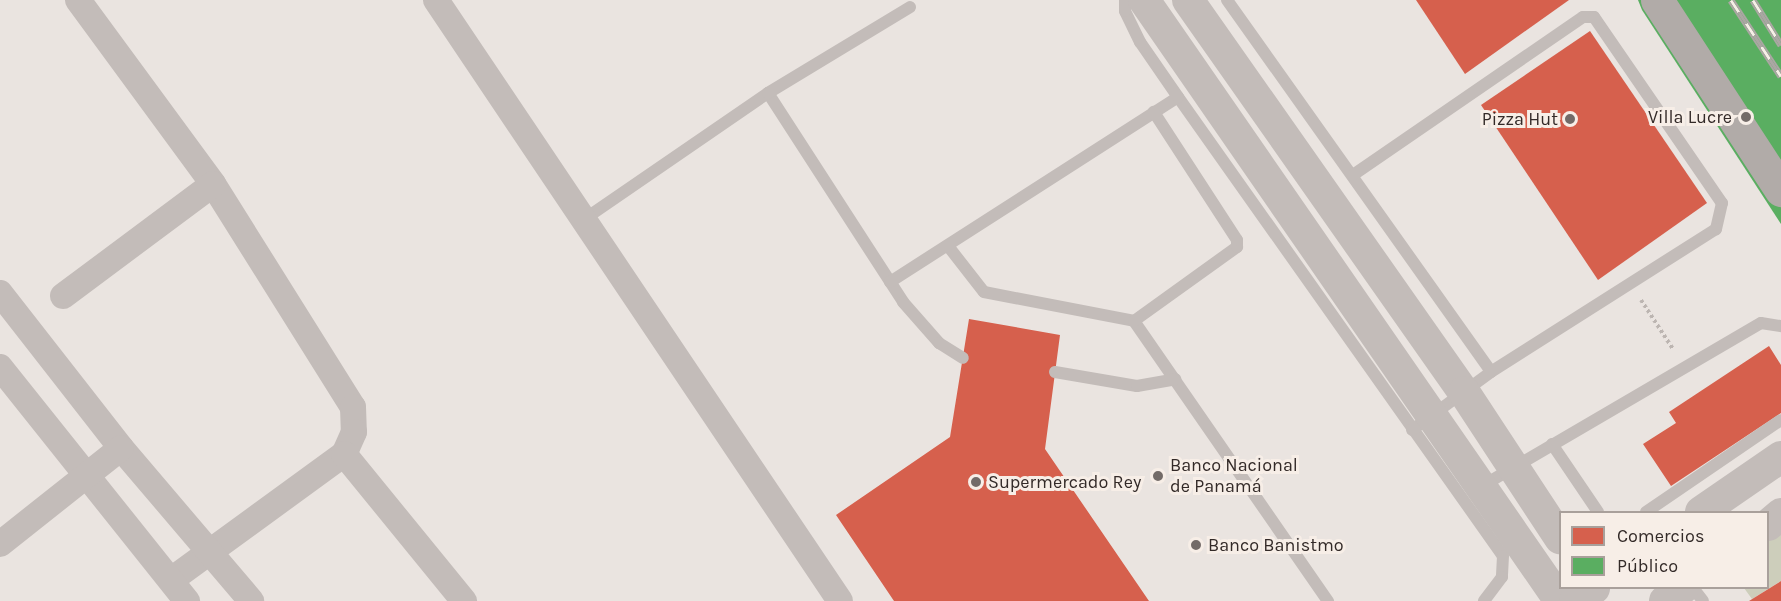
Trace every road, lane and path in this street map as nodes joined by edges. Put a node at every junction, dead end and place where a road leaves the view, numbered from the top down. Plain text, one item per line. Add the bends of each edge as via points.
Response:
1 (78, 0) edge
2 (436, 0) edge
3 (1125, 0) edge
4 (1144, 0) edge
5 (1188, 0) edge
6 (1657, 0) edge
7 (1230, 1) edge
8 (910, 8) dead end
9 (768, 93) junction
10 (1178, 97) junction
11 (1154, 112) junction
12 (1353, 175) junction
13 (213, 184) junction
14 (1781, 190) edge
15 (586, 218) junction
16 (948, 246) junction
17 (890, 282) junction
18 (1630, 284) junction
19 (0, 293) edge
20 (63, 296) dead end
21 (1134, 321) junction
22 (1781, 326) edge
23 (963, 358) dead end
24 (0, 367) edge
25 (1686, 367) junction
26 (1055, 372) dead end
27 (1491, 372) junction
28 (1174, 379) junction
29 (1464, 392) junction
30 (1781, 420) edge
31 (1422, 424) junction
32 (1552, 444) junction
33 (121, 448) junction
34 (344, 454) junction
35 (1781, 457) edge
36 (1512, 467) junction
37 (85, 476) junction
38 (1481, 487) junction
39 (1597, 511) edge
40 (1649, 511) edge
41 (1704, 511) edge
42 (1781, 514) edge
43 (1769, 523) edge
44 (1559, 537) edge
45 (0, 544) edge
46 (211, 549) junction
47 (171, 580) junction
48 (1593, 589) edge
49 (1682, 589) edge
50 (1694, 589) edge
51 (188, 601) edge
52 (251, 601) edge
53 (464, 601) edge
54 (840, 601) edge
55 (1328, 601) edge
56 (1484, 601) edge
57 (1560, 601) edge
58 (1575, 601) edge
59 (1665, 601) edge
60 (1703, 601) edge

1 - 13 street
2 - 15 street
3 - 10 lane via 1125,11 1140,42
4 - 31 street
5 - 29 street
6 - 14 main road
7 - 12 lane
8 - 9 lane
9 - 15 lane
9 - 17 lane
10 - 11 lane
10 - 31 lane
11 - 16 lane
11 - 21 lane via 1238,247
12 - 18 lane via 1583,17 1594,17 1722,203 1716,229
12 - 27 lane
13 - 20 street
13 - 34 street via 353,407 354,432
15 - 54 street
16 - 17 lane
16 - 21 lane via 984,292
17 - 23 lane via 939,343
18 - 25 path
18 - 27 lane
19 - 33 street
21 - 28 lane
22 - 25 lane via 1761,323
24 - 37 street
25 - 32 lane
26 - 28 lane via 1137,386
27 - 29 lane
28 - 55 lane
29 - 31 lane
29 - 36 street
30 - 40 lane
31 - 38 street
31 - 56 lane via 1503,556 1502,577
32 - 36 lane
32 - 39 lane
33 - 37 street
33 - 46 street
34 - 46 street
34 - 53 street
35 - 41 street
36 - 38 lane
36 - 44 street
37 - 45 street
37 - 47 street
38 - 57 street
42 - 43 street
46 - 47 street
46 - 52 street
47 - 51 street
48 - 58 street
49 - 59 street
50 - 60 lane

